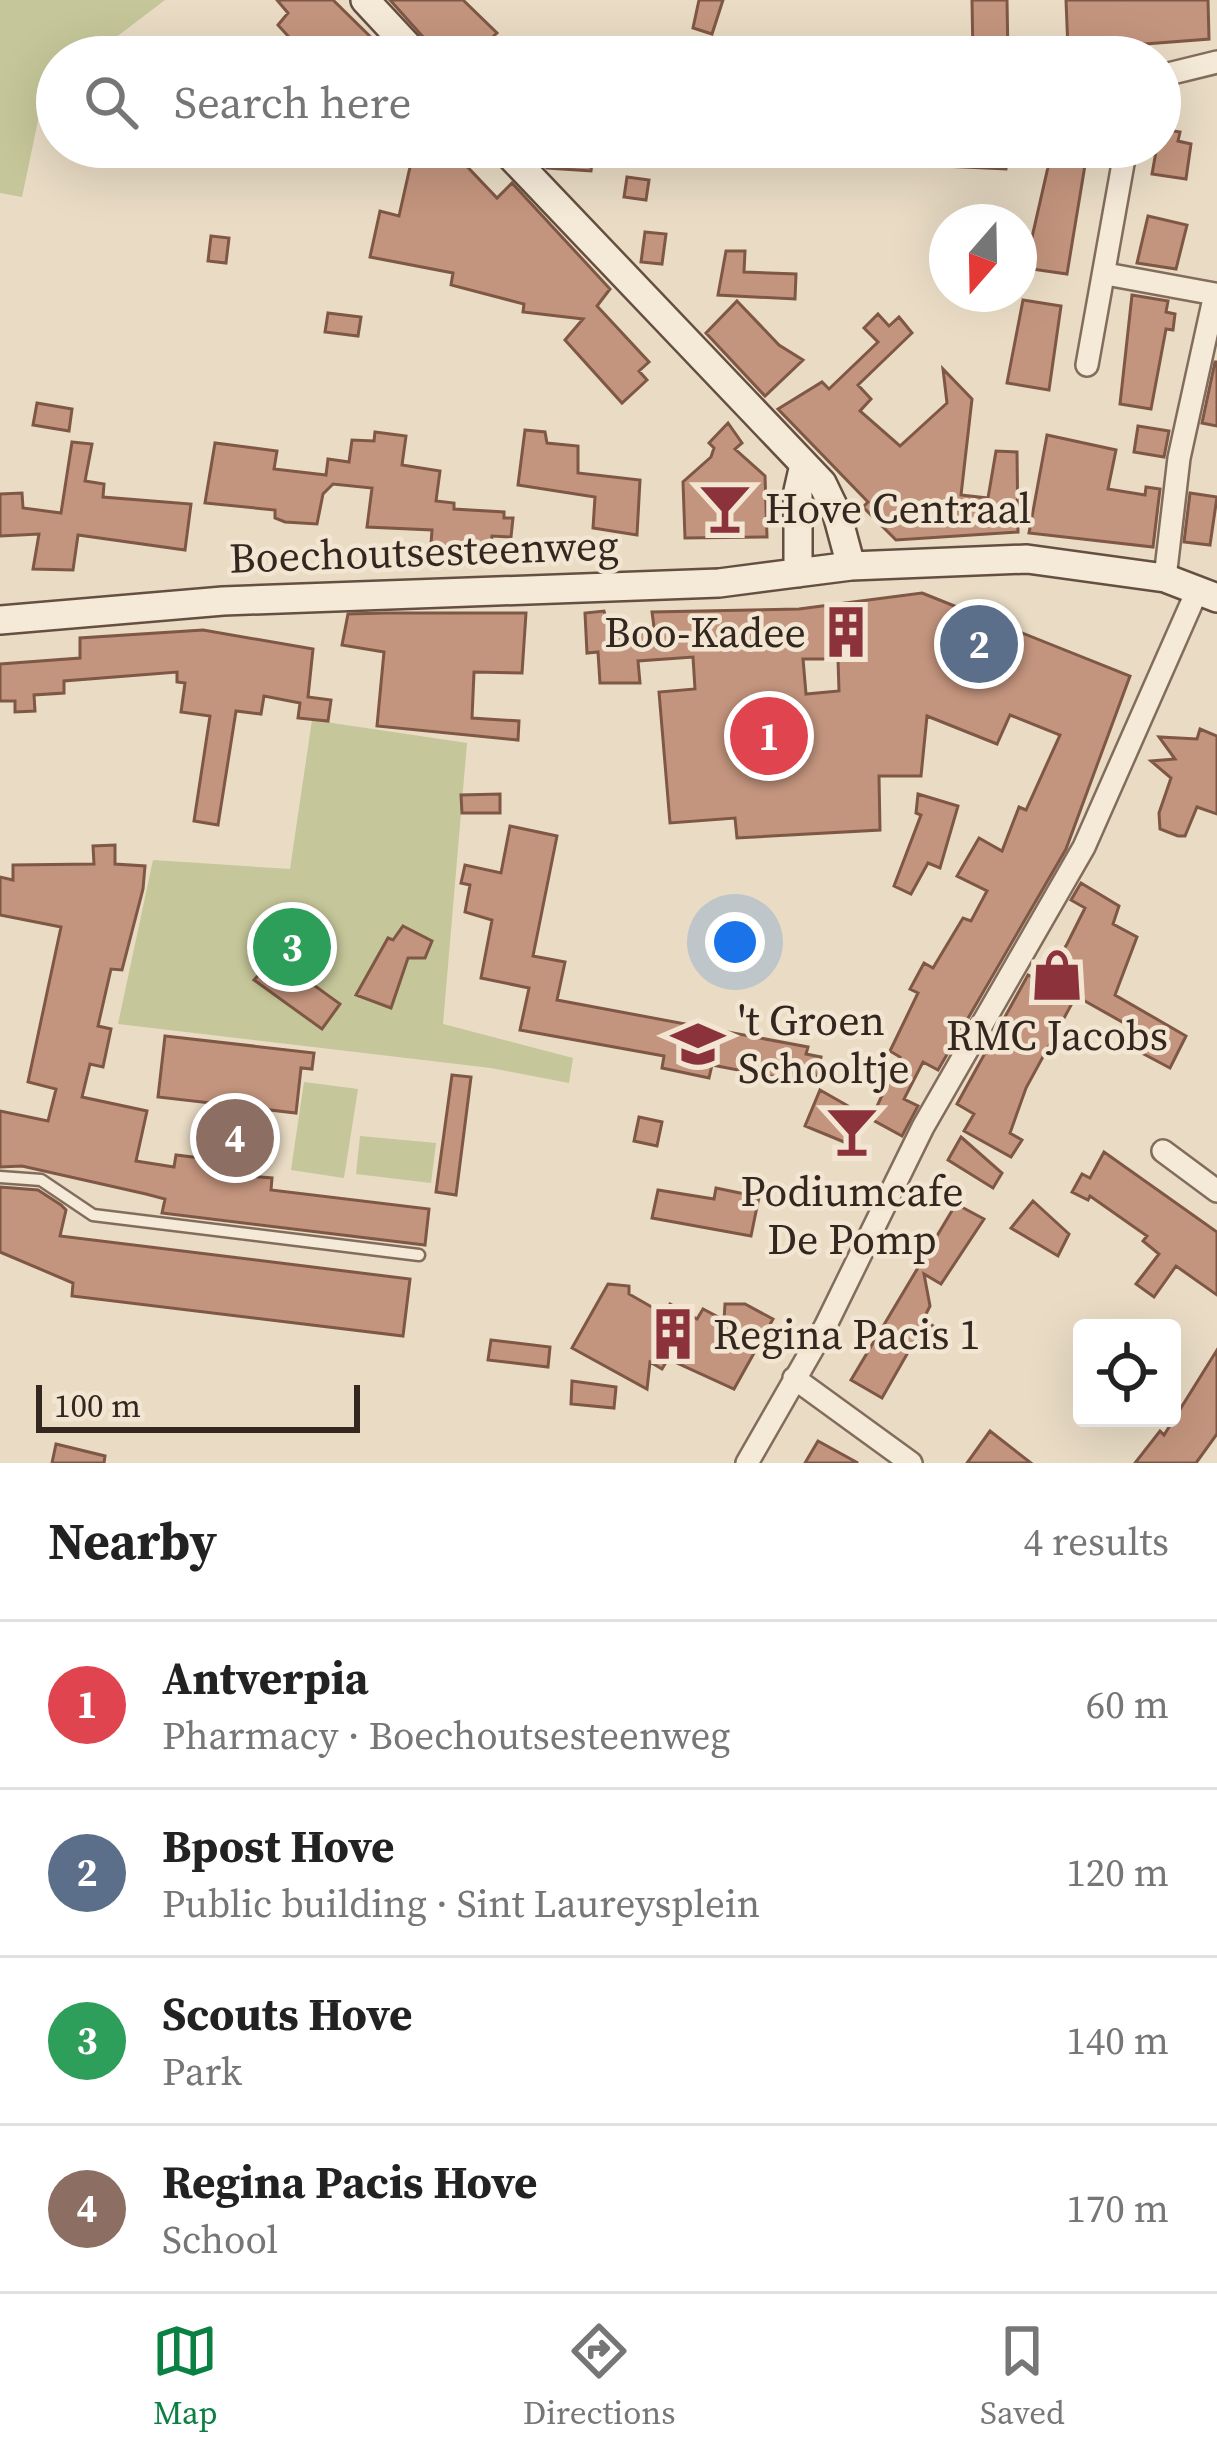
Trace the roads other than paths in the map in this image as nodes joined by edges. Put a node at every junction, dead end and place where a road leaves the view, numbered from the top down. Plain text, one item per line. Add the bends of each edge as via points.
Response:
1 (365, 0) edge
2 (398, 36) edge
3 (1217, 62) edge
4 (1181, 71) edge
5 (522, 168) edge
6 (1123, 168) edge
7 (1106, 274) junction
8 (1087, 365) dead end
9 (803, 470) junction
10 (851, 566) junction
11 (799, 573) junction
12 (1165, 578) junction
13 (1207, 594) edge
14 (0, 620) edge
15 (1163, 1151) dead end
16 (0, 1177) edge
17 (1217, 1191) edge
18 (419, 1255) dead end
19 (794, 1378) junction
20 (747, 1463) edge
21 (911, 1463) edge

1 - 2 street
3 - 4 street
5 - 9 street
6 - 7 street
7 - 8 street
7 - 12 street via 1215,294 1179,458
9 - 10 street via 822,483
9 - 11 street
10 - 11 street, Boechoutsesteenweg
10 - 12 street, Boechoutsesteenweg via 1027,559
11 - 14 street, Boechoutsesteenweg
12 - 13 street, Boechoutsesteenweg
13 - 19 street via 1084,847 923,1127
15 - 17 street
16 - 18 lane via 41,1180 93,1215
19 - 20 street
19 - 21 street

